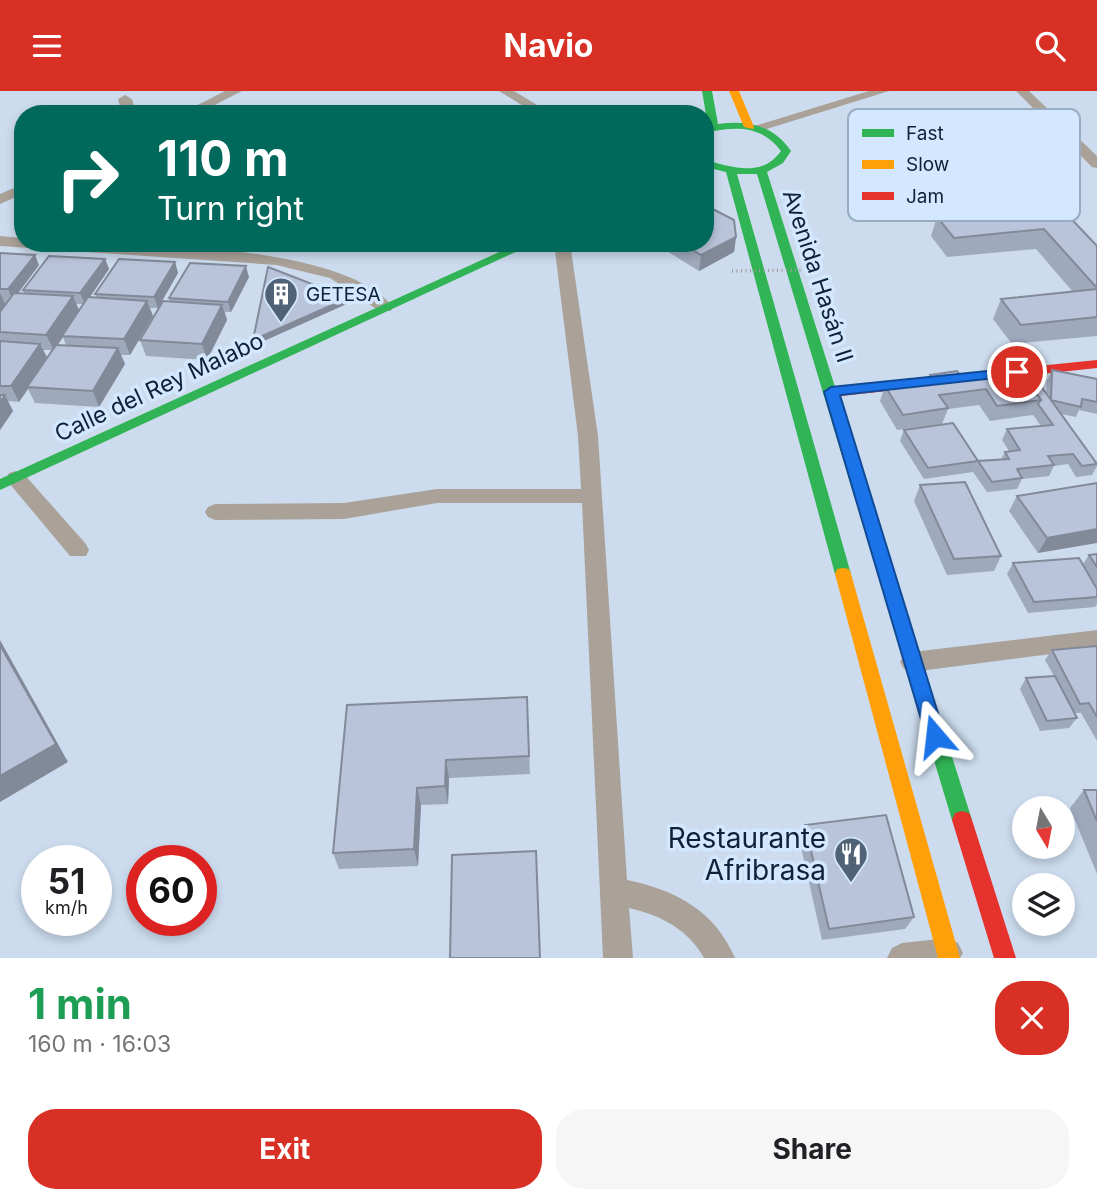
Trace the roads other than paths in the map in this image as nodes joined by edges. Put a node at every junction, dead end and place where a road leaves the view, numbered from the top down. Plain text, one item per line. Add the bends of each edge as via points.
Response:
1 (236, 91) edge
2 (505, 91) edge
3 (734, 91) edge
4 (883, 91) edge
5 (1022, 91) edge
6 (125, 99) dead end
7 (127, 105) edge
8 (206, 105) edge
9 (530, 105) edge
10 (1040, 109) edge
11 (809, 114) junction
12 (752, 127) junction
13 (714, 129) edge
14 (784, 145) junction
15 (1080, 147) edge
16 (1097, 164) edge
17 (714, 168) edge
18 (761, 170) junction
19 (214, 252) edge
20 (509, 252) edge
21 (563, 252) edge
22 (385, 307) junction
23 (1097, 364) edge
24 (831, 392) junction
25 (8, 481) edge
26 (591, 496) junction
27 (215, 512) dead end
28 (78, 550) dead end
29 (1097, 639) edge
30 (912, 662) junction
31 (613, 893) junction
32 (948, 956) edge
33 (618, 958) edge
34 (720, 958) edge
35 (902, 958) edge
36 (1005, 958) edge

1 - 8 street
2 - 9 street
3 - 12 main road
4 - 11 street
5 - 10 street
6 - 7 street
11 - 12 street
11 - 14 street
12 - 13 main road
12 - 14 main road
14 - 18 main road via 780,162
15 - 16 street
17 - 18 main road
17 - 32 main road
18 - 24 main road, Avenida Hasán II
19 - 22 street via 276,260 336,275
20 - 22 main road, Calle del Rey Malabo
21 - 26 street via 588,436
22 - 25 main road, Calle del Rey Malabo
23 - 24 main road
24 - 30 main road, Avenida Hasán II
25 - 28 street
26 - 27 street via 437,496 344,511
26 - 31 street
29 - 30 street
30 - 36 main road, Avenida Hasán II
31 - 33 street
31 - 34 street via 641,896 678,910 710,939
32 - 35 street

